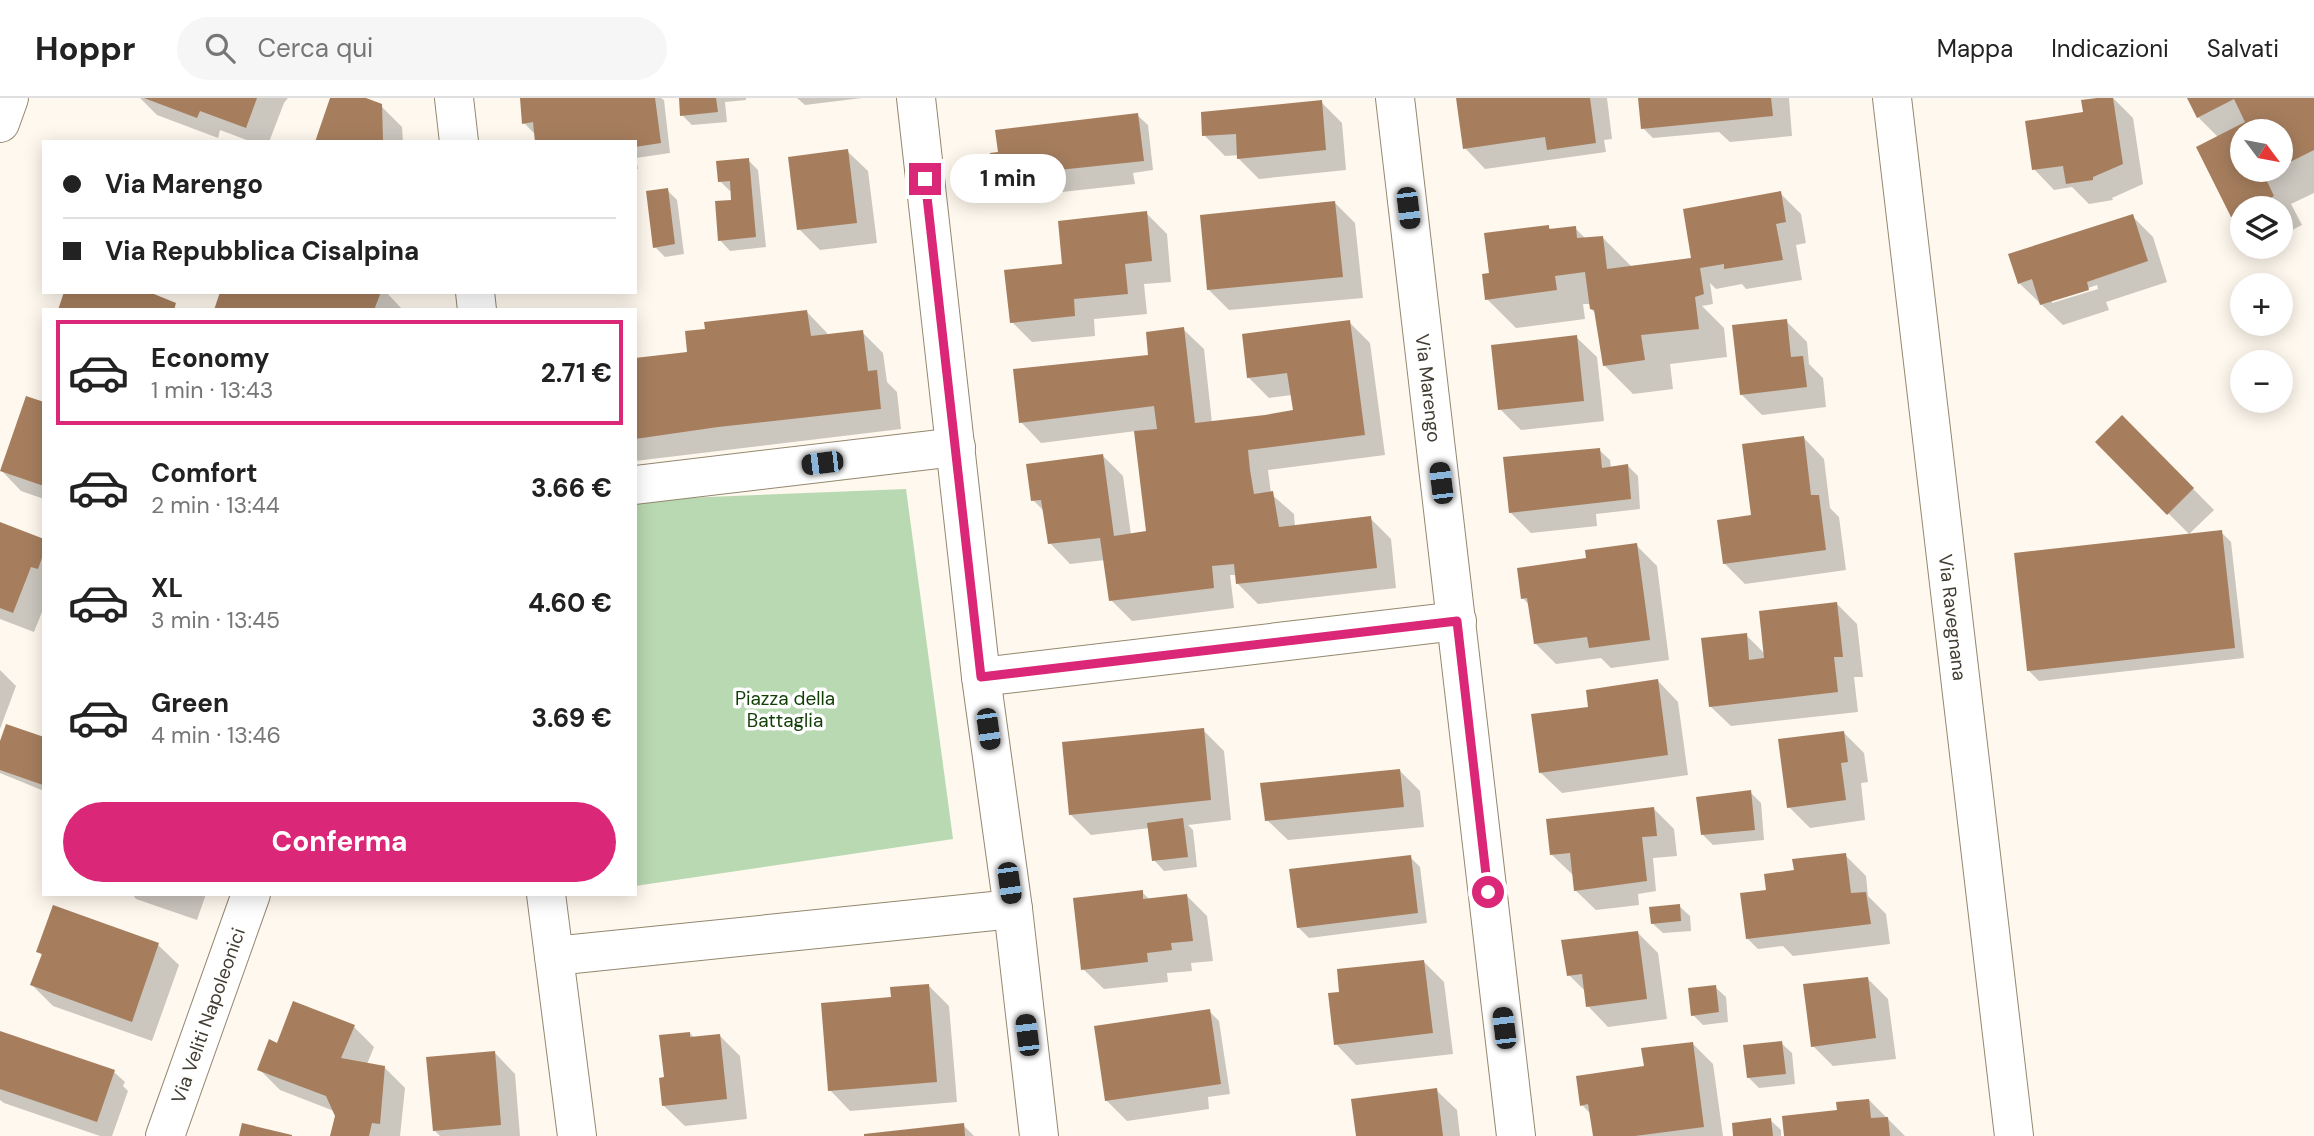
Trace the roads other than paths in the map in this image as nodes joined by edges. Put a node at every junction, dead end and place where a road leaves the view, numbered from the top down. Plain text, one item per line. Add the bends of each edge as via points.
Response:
1 (9, 98) edge
2 (454, 98) edge
3 (916, 98) edge
4 (1395, 98) edge
5 (1892, 98) edge
6 (0, 123) edge
7 (459, 140) edge
8 (956, 447) junction
9 (637, 485) edge
10 (1457, 621) junction
11 (981, 677) junction
12 (250, 896) edge
13 (546, 896) edge
14 (1013, 909) junction
15 (554, 956) junction
16 (165, 1136) edge
17 (577, 1136) edge
18 (1039, 1136) edge
19 (1516, 1136) edge
20 (2014, 1136) edge

1 - 6 street
2 - 7 street
3 - 8 street
4 - 10 street, Via Marengo
5 - 20 street, Via Ravegnana
8 - 9 street
8 - 11 street
10 - 11 street
10 - 19 street, Via Marengo
11 - 14 street
12 - 16 street, Via Veliti Napoleonici
13 - 15 street
14 - 15 street
14 - 18 street
15 - 17 street

